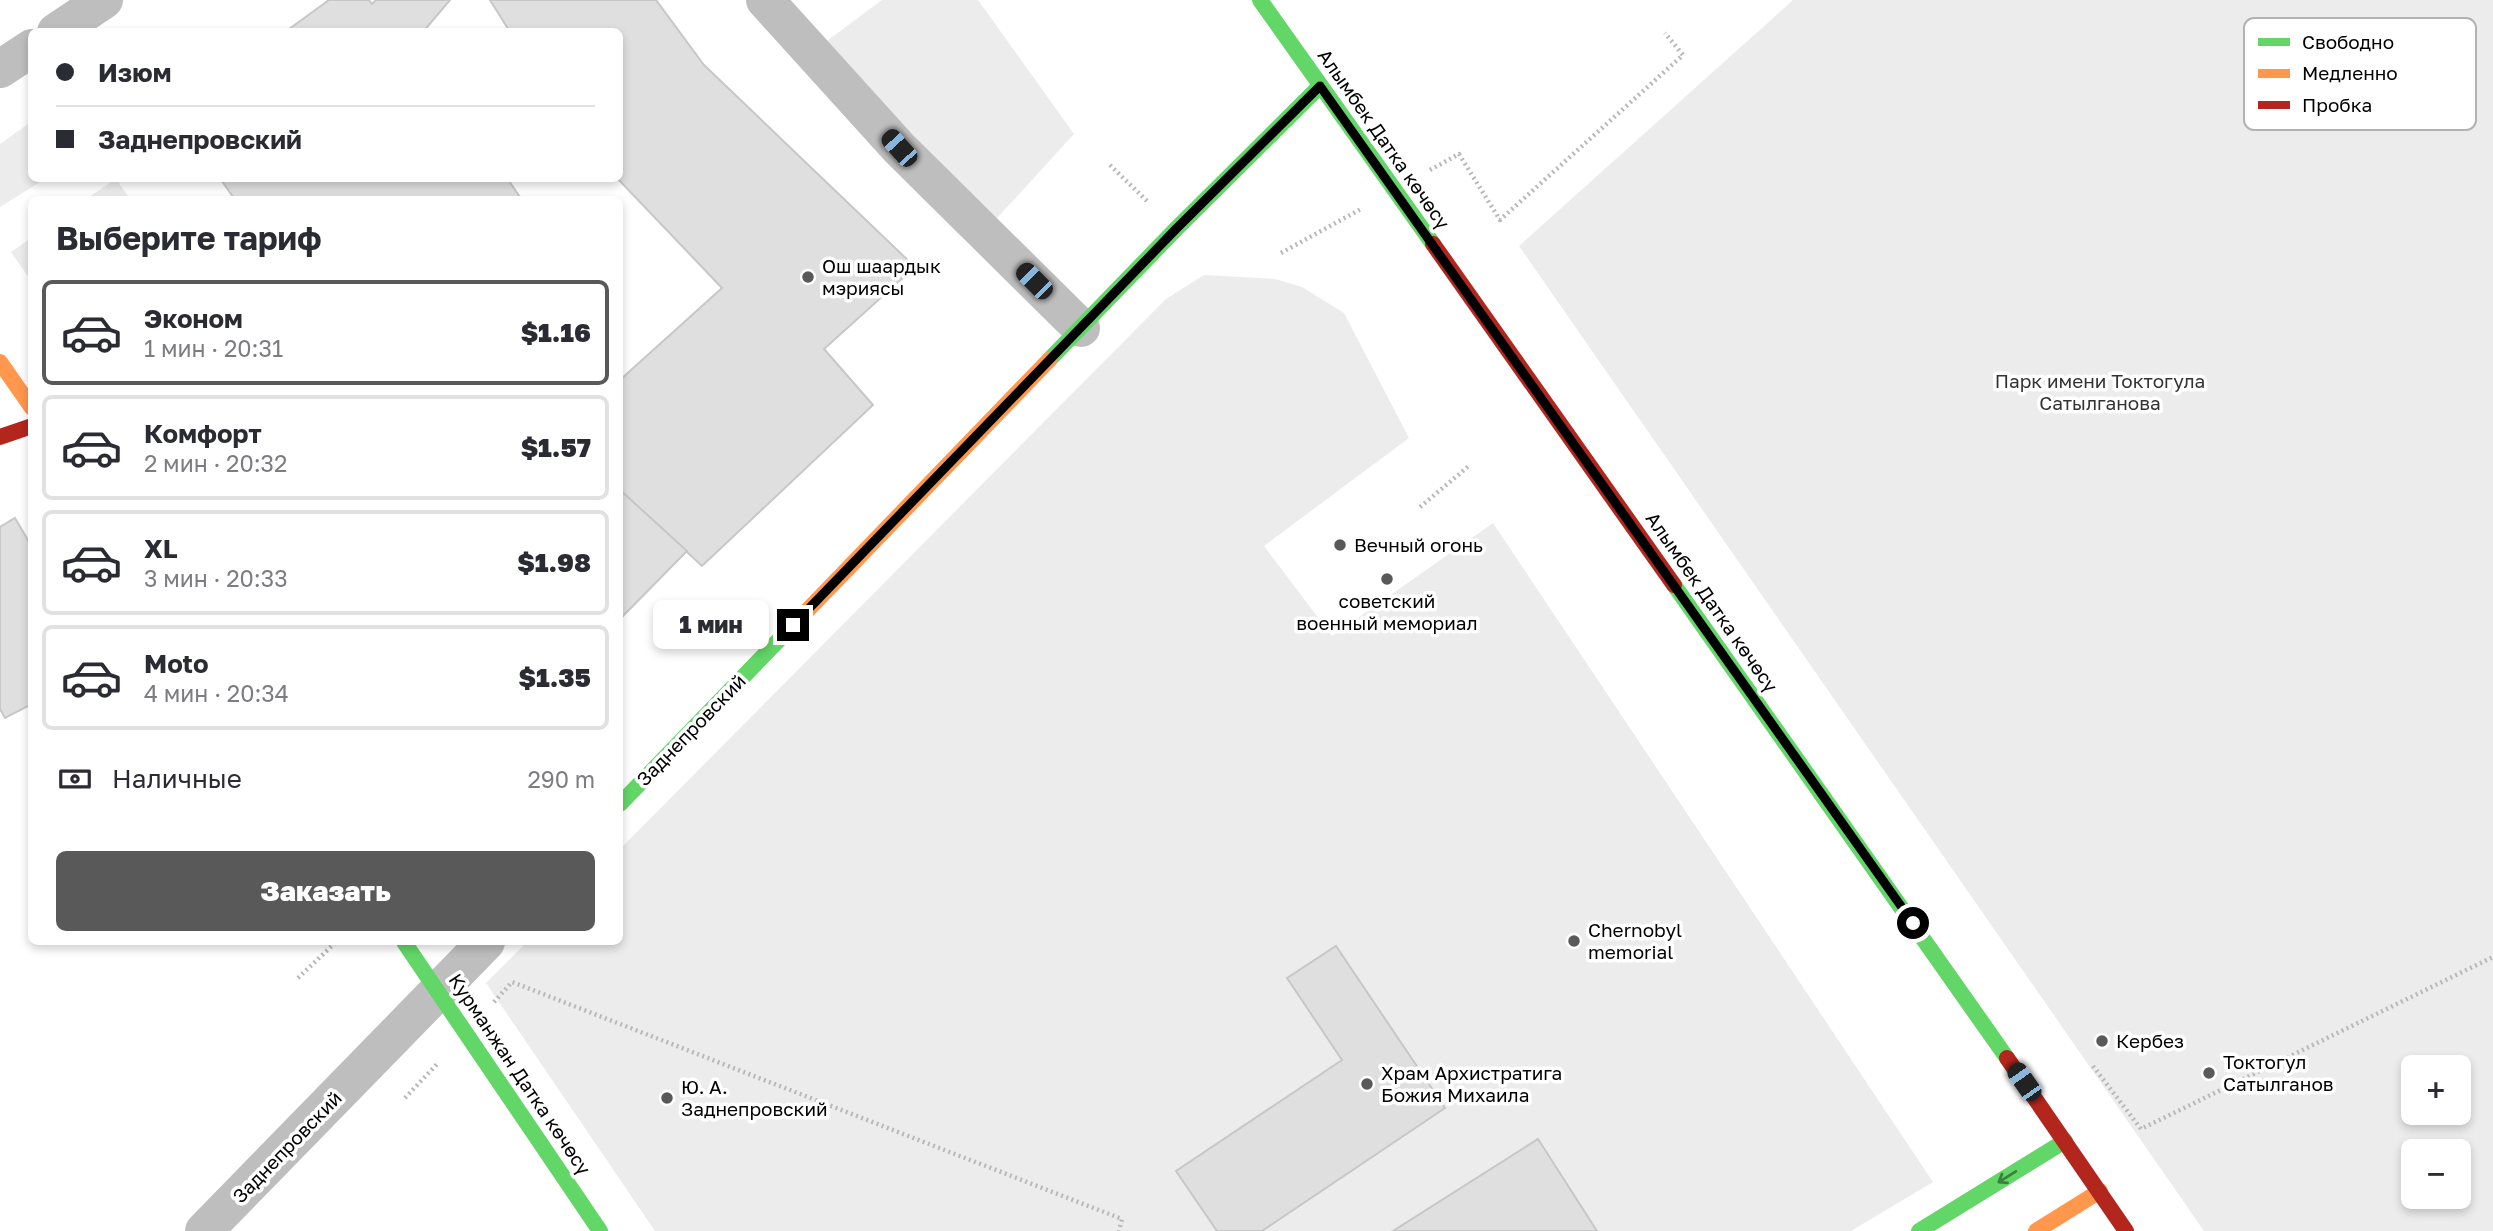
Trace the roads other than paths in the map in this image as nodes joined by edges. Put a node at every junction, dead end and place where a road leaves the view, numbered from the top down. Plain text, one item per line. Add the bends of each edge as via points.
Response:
1 (104, 0) edge
2 (765, 0) edge
3 (1260, 0) edge
4 (63, 28) edge
5 (28, 51) edge
6 (0, 69) edge
7 (1320, 86) junction
8 (1081, 328) junction
9 (0, 362) edge
10 (28, 402) edge
11 (28, 427) edge
12 (0, 437) edge
13 (623, 801) edge
14 (406, 945) edge
15 (483, 945) edge
16 (438, 991) junction
17 (2065, 1140) junction
18 (2100, 1191) junction
19 (204, 1231) edge
20 (600, 1231) edge
21 (1919, 1231) edge
22 (2036, 1231) edge
23 (2126, 1231) edge

1 - 4 street
2 - 8 street via 899,148
3 - 7 main road, Алымбек Датка көчөсү
5 - 6 street
7 - 8 main road, Заднепровский
7 - 17 main road, Алымбек Датка көчөсү
8 - 13 main road, Заднепровский
9 - 10 main road
11 - 12 main road
14 - 16 main road, Курманжан Датка көчөсү
15 - 16 street, Заднепровский
16 - 19 street, Заднепровский
16 - 20 main road, Курманжан Датка көчөсү
17 - 18 main road, Алымбек Датка көчөсү
17 -> 21 main road
18 - 22 main road
18 - 23 main road, Алымбек Датка көчөсү

